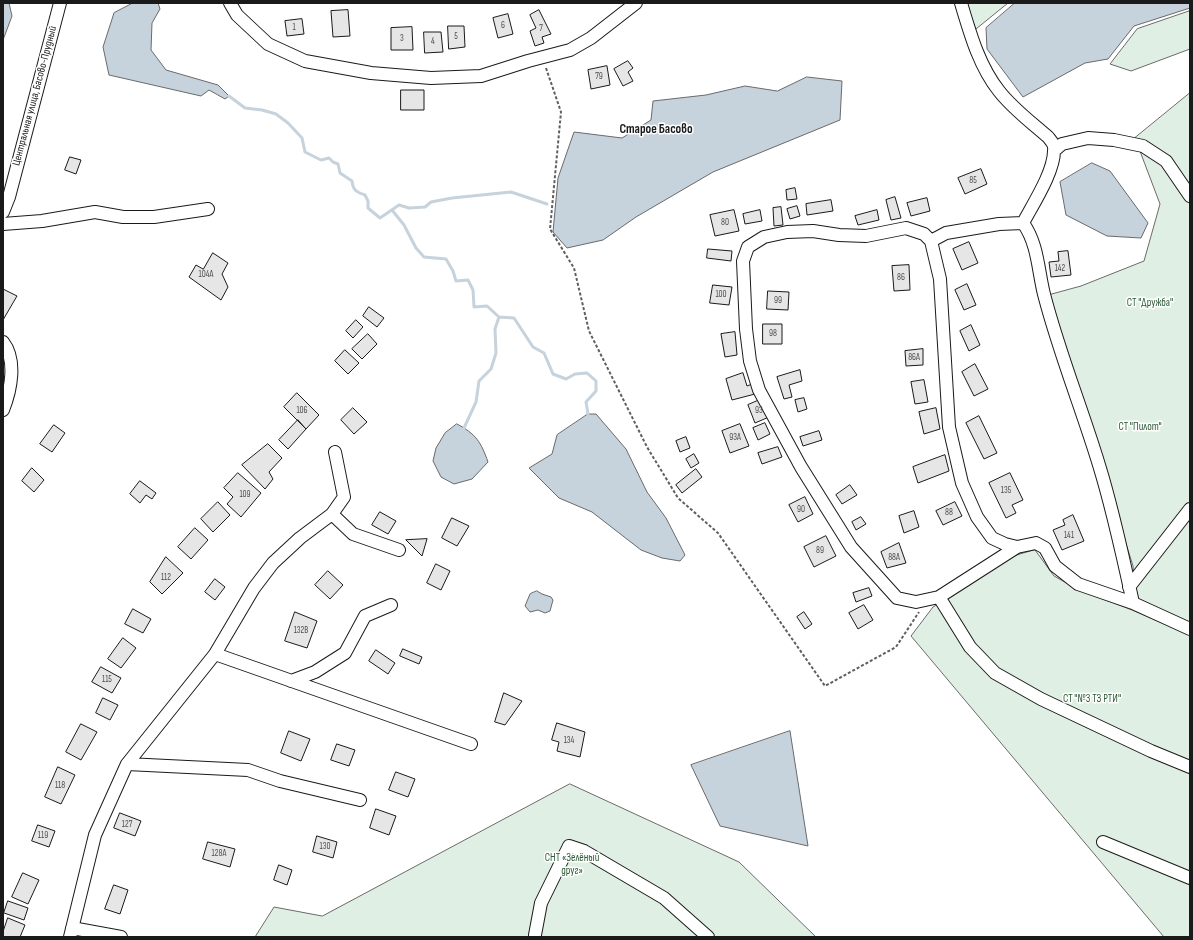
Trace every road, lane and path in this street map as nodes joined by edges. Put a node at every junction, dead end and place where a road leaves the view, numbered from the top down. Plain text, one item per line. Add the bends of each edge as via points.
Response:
1 (60, 3) edge
2 (230, 3) edge
3 (636, 3) edge
4 (961, 3) edge
5 (543, 57) junction
6 (1054, 150) junction
7 (1190, 196) edge
8 (208, 209) dead end
9 (3, 212) edge
10 (1023, 223) junction
11 (3, 224) edge
12 (931, 241) junction
13 (3, 342) edge
14 (3, 410) edge
15 (335, 452) dead end
16 (1190, 509) edge
17 (332, 514) junction
18 (1017, 547) junction
19 (398, 550) dead end
20 (1129, 587) junction
21 (940, 597) junction
22 (928, 600) junction
23 (1133, 603) junction
24 (391, 605) dead end
25 (1190, 629) edge
26 (215, 654) junction
27 (291, 681) junction
28 (471, 744) dead end
29 (127, 764) junction
30 (1190, 767) edge
31 (360, 800) dead end
32 (1103, 842) dead end
33 (1190, 878) edge
34 (71, 933) edge
35 (535, 936) dead end
36 (121, 937) edge
37 (708, 937) edge

1 - 9 street, Центральная улица, Басово-Прудный
2 - 5 street via 237,15 268,44 305,61 371,73 431,78 481,76
3 - 5 street via 591,38 570,50
4 - 6 street via 970,32 991,79 1011,105 1048,137 1053,143
5 - 22 path via 560,112 550,229 574,268 589,331 647,447 678,498 718,533 825,686 896,646
6 - 7 street via 1062,144 1088,138 1143,146 1166,161
6 - 10 street via 1051,168
8 - 11 street via 123,217 96,212 42,221
10 - 12 street via 999,224 946,233
10 - 20 street via 1036,252 1044,298 1100,466
12 - 18 street via 940,279 949,427 962,483 977,517 992,538
12 - 22 street via 924,234 906,228 866,236 813,231 787,232 764,237 753,243 748,247 743,261 750,361 760,390 801,467 851,547 897,598 916,602
13 - 14 street via 11,360 11,378
15 - 17 street via 344,497
16 - 20 street
17 - 19 street via 353,534
17 - 26 street via 300,538 274,563 254,588
18 - 21 street
18 - 23 street via 1036,543 1045,548 1055,566 1078,584
20 - 23 street
21 - 22 street
21 - 30 street via 970,647 995,674 1047,702
23 - 25 street
24 - 27 street via 365,616 345,652 315,672
26 - 27 street
26 - 29 street
27 - 28 street
29 - 31 street via 248,770 280,781
29 - 34 street via 95,835
32 - 33 street
34 - 36 street
35 - 37 street via 541,903 569,846 584,851 664,898

